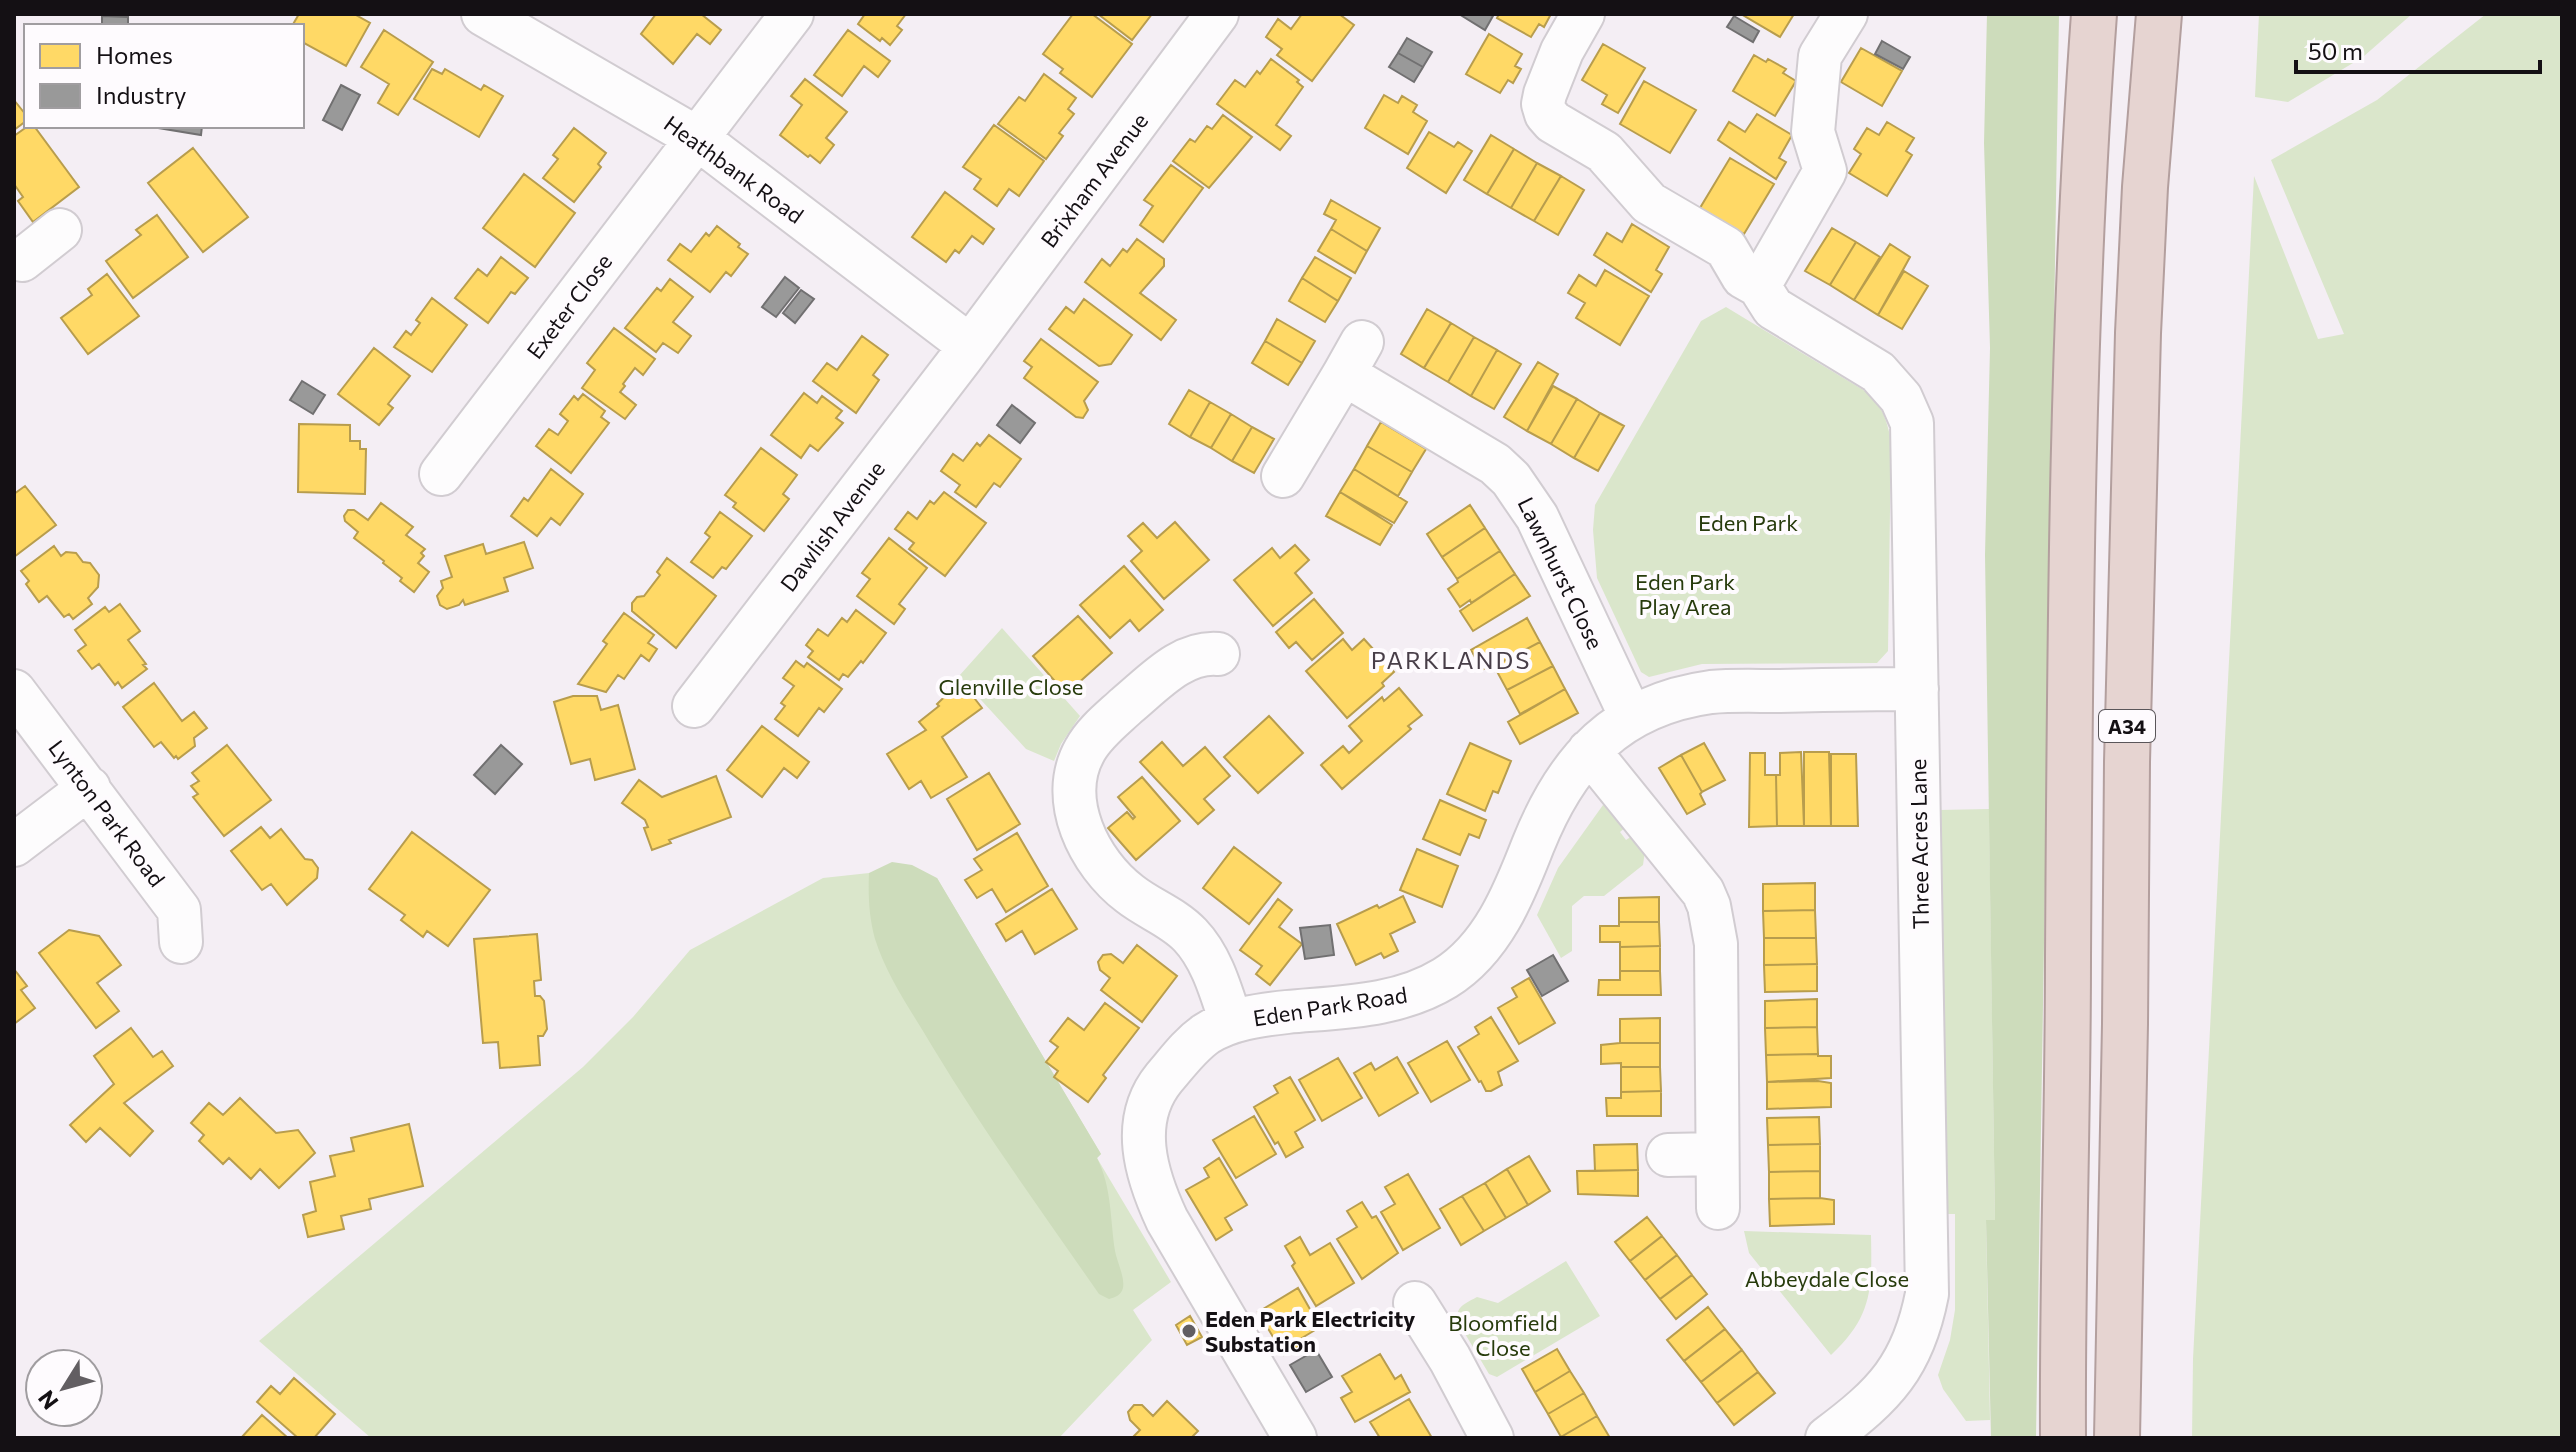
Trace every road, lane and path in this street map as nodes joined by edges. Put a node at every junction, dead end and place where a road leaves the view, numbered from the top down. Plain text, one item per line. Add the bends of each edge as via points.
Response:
1 (483, 14) edge
2 (792, 14) edge
3 (1217, 14) edge
4 (1583, 14) edge
5 (1846, 14) edge
6 (2094, 14) edge
7 (2159, 14) edge
8 (697, 138) junction
9 (60, 230) dead end
10 (24, 263) edge
11 (1759, 286) junction
12 (970, 346) junction
13 (441, 474) dead end
14 (1283, 476) dead end
15 (1218, 654) dead end
16 (1917, 689) junction
17 (14, 691) edge
18 (694, 706) dead end
19 (1631, 717) junction
20 (1589, 751) junction
21 (89, 788) junction
22 (14, 845) edge
23 (181, 942) dead end
24 (1231, 1022) junction
25 (1717, 1154) junction
26 (1668, 1155) dead end
27 (1718, 1208) dead end
28 (1415, 1303) dead end
29 (1295, 1438) edge
30 (1492, 1438) edge
31 (1827, 1438) edge
32 (2063, 1438) edge
33 (2117, 1438) edge

1 - 8 street, Heathbank Road
2 - 8 street, Exeter Close
3 - 12 street, Brixham Avenue
4 - 11 street, Three Acres Lane via 1545,94 1546,114 1604,152 1649,203 1726,248 1743,277
5 - 11 street via 1820,56 1813,132 1825,171
6 - 32 highway, A34 via 2082,181
7 - 33 highway, A34 via 2138,333
8 - 12 street, Heathbank Road
8 - 13 street, Exeter Close
9 - 10 street
11 - 16 street, Three Acres Lane via 1773,308 1878,372 1906,406 1914,436
12 - 18 street, Dawlish Avenue
14 - 19 street, Lawnhurst Close via 1353,358 1511,479 1537,517
15 - 24 street via 1186,659 1108,722 1085,748 1073,785 1082,833 1094,853 1127,893 1172,920 1202,950
16 - 19 street, Eden Park Road via 1715,692 1669,701
16 - 31 street, Three Acres Lane via 1927,1294 1906,1362 1880,1394
17 - 21 street, Lynton Park Road
19 - 20 street, Eden Park Road
20 - 24 street, Eden Park Road via 1554,796 1500,917 1464,965 1404,997
20 - 25 street via 1693,877 1709,906 1716,944
21 - 22 street
21 - 23 street, Lynton Park Road via 179,910
24 - 29 street, Eden Park Road via 1195,1043 1158,1086 1143,1124 1148,1171 1167,1220
25 - 26 street
25 - 27 street
28 - 30 street

